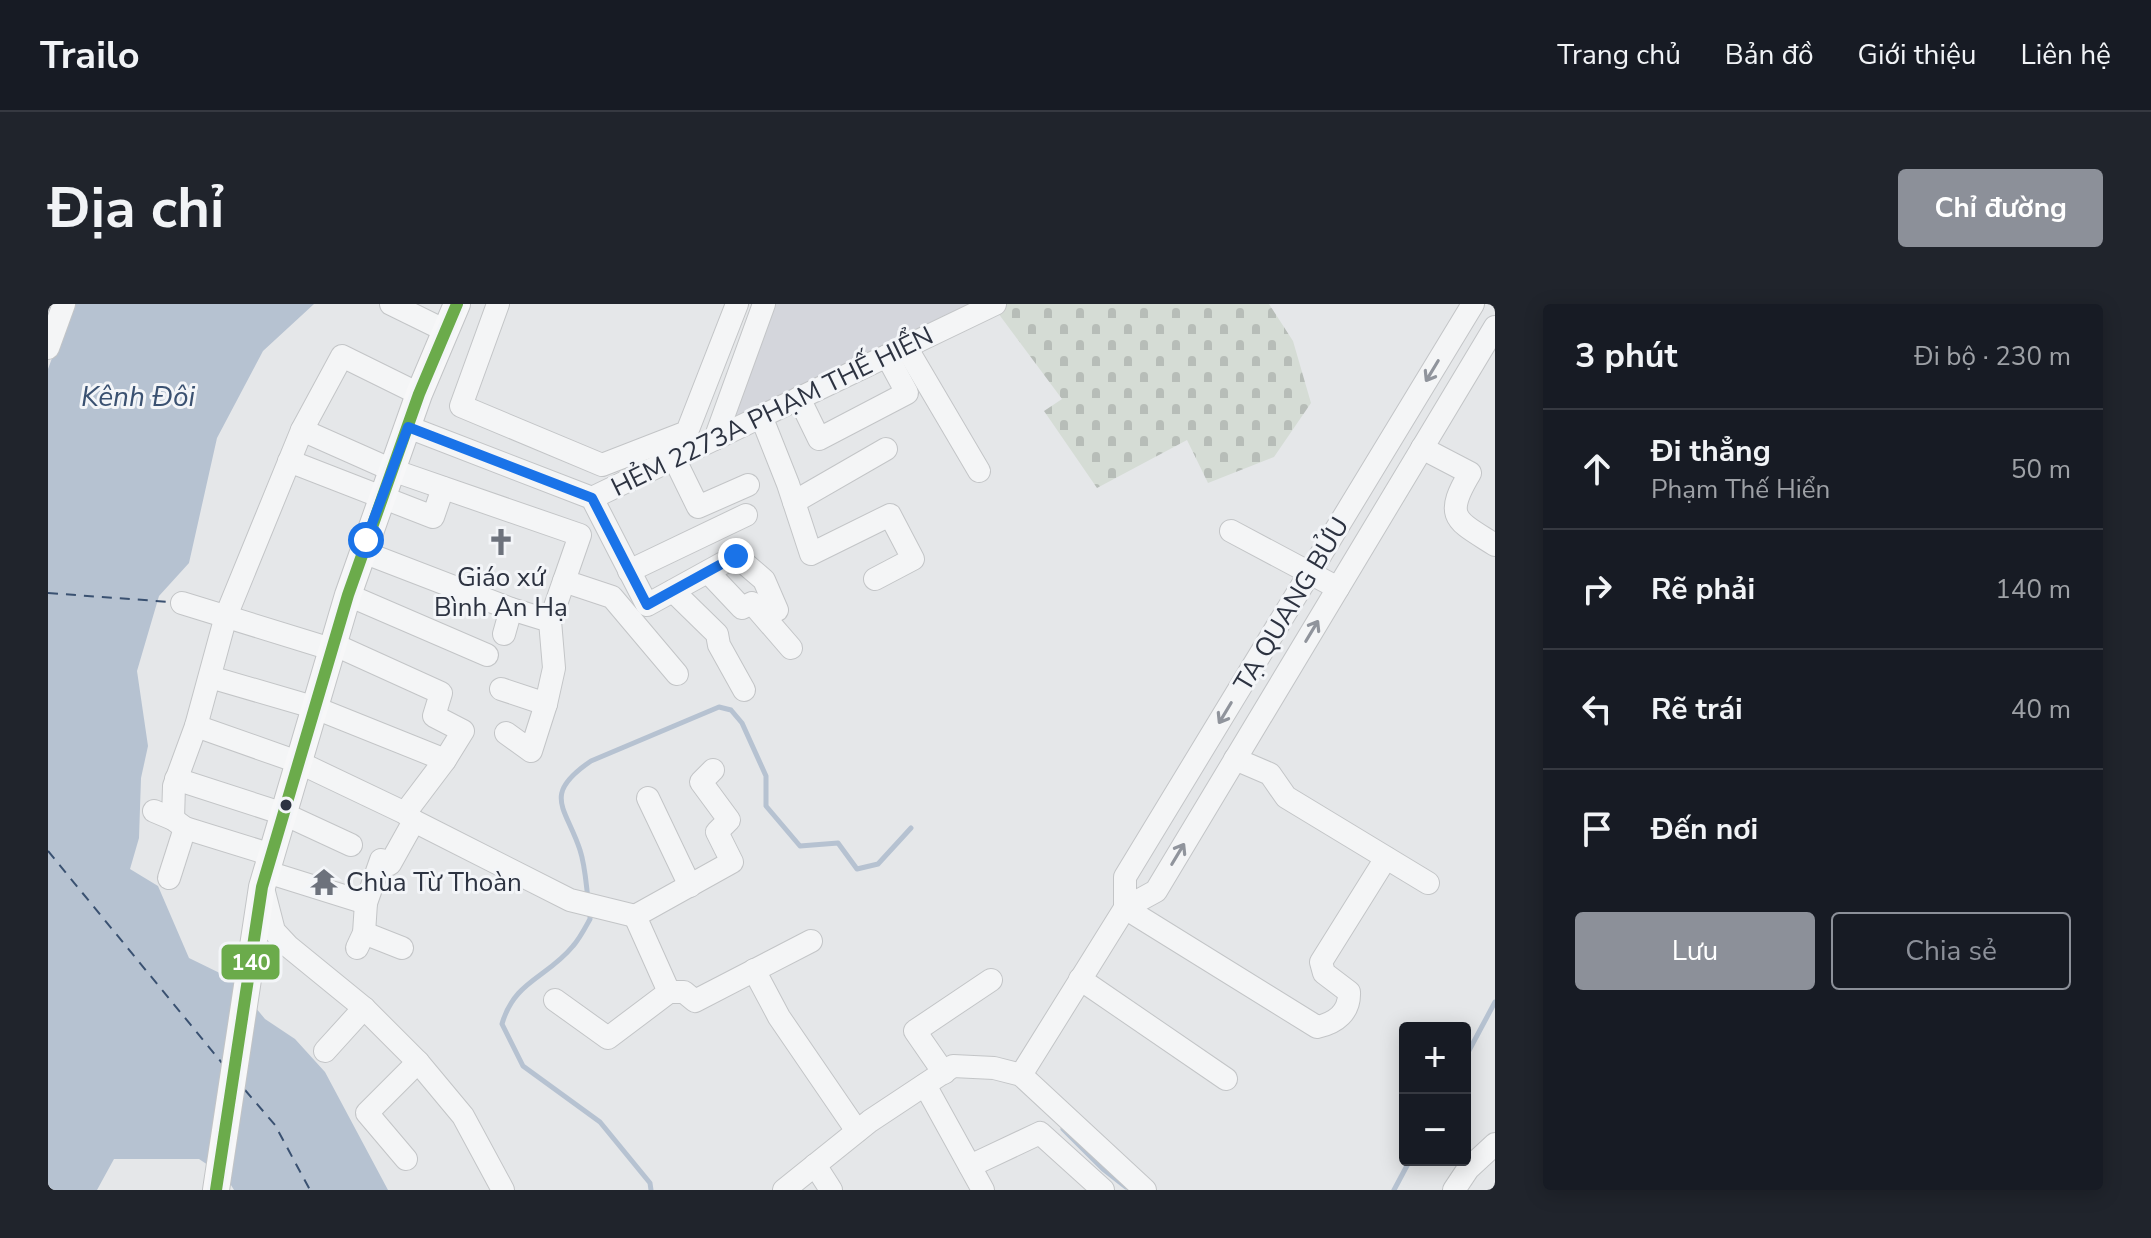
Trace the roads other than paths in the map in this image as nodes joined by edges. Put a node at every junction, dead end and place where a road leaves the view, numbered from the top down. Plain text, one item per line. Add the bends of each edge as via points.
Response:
1 (64, 304) edge
2 (391, 304) edge
3 (456, 304) edge
4 (737, 304) edge
5 (764, 304) edge
6 (995, 304) edge
7 (1473, 304) edge
8 (494, 305) edge
9 (1495, 327) edge
10 (446, 331) junction
11 (48, 348) edge
12 (896, 351) junction
13 (419, 394) junction
14 (799, 398) junction
15 (761, 416) junction
16 (408, 427) junction
17 (302, 430) junction
18 (715, 439) junction
19 (1422, 448) junction
20 (886, 449) dead end
21 (674, 458) junction
22 (289, 461) junction
23 (392, 470) junction
24 (979, 471) dead end
25 (748, 485) dead end
26 (443, 488) junction
27 (381, 498) junction
28 (592, 498) junction
29 (794, 502) junction
30 (746, 515) dead end
31 (1231, 531) dead end
32 (1495, 545) edge
33 (363, 552) junction
34 (629, 571) junction
35 (708, 572) junction
36 (1310, 572) junction
37 (875, 579) dead end
38 (564, 581) junction
39 (1338, 588) junction
40 (673, 591) junction
41 (348, 595) junction
42 (182, 603) dead end
43 (511, 609) junction
44 (777, 610) dead end
45 (226, 616) junction
46 (550, 621) junction
47 (504, 634) dead end
48 (332, 647) junction
49 (791, 648) dead end
50 (487, 655) dead end
51 (677, 674) dead end
52 (210, 677) junction
53 (501, 689) dead end
54 (744, 690) dead end
55 (546, 704) junction
56 (313, 707) junction
57 (196, 726) junction
58 (506, 733) dead end
59 (1235, 759) junction
60 (445, 760) junction
61 (298, 762) junction
62 (713, 770) dead end
63 (176, 779) junction
64 (648, 798) dead end
65 (284, 814) junction
66 (410, 817) junction
67 (170, 819) junction
68 (351, 845) dead end
69 (1386, 858) junction
70 (267, 871) junction
71 (169, 878) dead end
72 (1428, 883) dead end
73 (690, 886) junction
74 (366, 903) junction
75 (1125, 908) junction
76 (635, 916) junction
77 (811, 941) dead end
78 (402, 948) dead end
79 (754, 970) junction
80 (1080, 979) junction
81 (991, 980) dead end
82 (669, 992) junction
83 (555, 1000) dead end
84 (364, 1008) junction
85 (325, 1051) dead end
86 (418, 1062) junction
87 (1021, 1075) junction
88 (934, 1079) junction
89 (1226, 1079) dead end
90 (857, 1131) junction
91 (1495, 1144) edge
92 (406, 1159) dead end
93 (815, 1165) junction
94 (970, 1166) junction
95 (216, 1190) edge
96 (503, 1190) edge
97 (784, 1190) edge
98 (831, 1190) edge
99 (983, 1190) edge
100 (1103, 1190) edge
101 (1145, 1190) edge
102 (1455, 1190) edge

1 - 11 street
2 - 10 street
3 - 10 main road
4 - 8 street via 687,432 602,465 461,406
5 - 18 street
6 - 12 street, HẺM 2273A PHẠM THẾ HIỂN
7 -> 36 street, TẠ QUANG BỬU
9 - 19 street, TẠ QUANG BỬU
10 - 13 main road
12 - 14 street, HẺM 2273A PHẠM THẾ HIỂN
12 - 14 street via 907,393 819,439
12 - 24 street
13 - 16 main road
13 - 17 street via 342,356
14 - 15 street, HẺM 2273A PHẠM THẾ HIỂN
15 - 18 street, HẺM 2273A PHẠM THẾ HIỂN
15 - 29 street
16 - 23 main road
16 - 28 street
17 - 22 street
17 - 23 street
18 - 21 street, HẺM 2273A PHẠM THẾ HIỂN
19 - 32 street via 1470,473 1457,495 1456,512 1460,522
19 - 39 street, TẠ QUANG BỬU
20 - 29 street
21 - 25 street via 698,507
21 - 28 street, HẺM 2273A PHẠM THẾ HIỂN
22 - 27 street
22 - 45 street
23 - 26 street
23 - 27 main road
26 - 27 street via 433,517
26 - 38 street via 580,535
27 - 33 main road
28 - 34 street
29 - 37 street via 811,554 890,515 913,559
30 - 34 street
31 - 36 street
33 - 41 main road
33 - 43 street
34 - 40 street via 647,605
35 - 40 street
35 - 44 street via 736,556 764,580
35 - 49 street via 742,608 752,603
36 - 39 street
36 -> 75 street, TẠ QUANG BỬU via 1125,877
38 - 46 street
38 - 51 street via 612,597
59 -> 39 street, TẠ QUANG BỬU
40 - 54 street via 717,634
41 - 48 main road
41 - 50 street
42 - 45 street
43 - 46 street
43 - 47 street
45 - 48 street
45 - 52 street
46 - 55 street via 554,668
48 - 56 main road
48 - 60 street via 441,693 434,716 463,731
52 - 56 street
52 - 57 street
53 - 55 street
55 - 58 street via 531,751
56 - 60 street
56 - 61 main road
57 - 61 street
57 - 63 street
59 - 69 street via 1270,774 1286,797
75 -> 59 street, TẠ QUANG BỬU via 1156,891
60 - 66 street
61 - 65 main road
61 - 66 street
62 - 73 street via 701,782 729,820 717,832 732,862
63 - 65 street
63 - 67 street
64 - 73 street
65 - 68 street
65 - 70 main road
66 - 74 street via 390,864 381,860
66 - 76 street via 570,900
67 - 70 street
67 - 71 street
69 - 72 street
69 - 75 street via 1321,962 1324,973 1349,992 1350,1003 1329,1024 1317,1027
70 - 74 street
70 - 84 street via 274,931
70 - 95 main road
73 - 76 street
74 - 78 street via 360,940
75 - 80 street, TẠ QUANG BỬU
76 - 82 street
77 - 79 street
79 - 82 street via 695,1001 684,992
79 - 90 street via 779,1017
80 - 87 street, TẠ QUANG BỬU
80 - 89 street
81 - 88 street via 915,1031
82 - 83 street via 608,1038
84 - 85 street
84 - 86 street
86 - 92 street via 367,1113
86 - 96 street via 463,1116
87 - 88 street via 953,1066
87 - 101 street
88 - 90 street
88 - 94 street
90 - 93 street
91 - 102 street
93 - 97 street
93 - 98 street
94 - 99 street
94 - 100 street via 1040,1133

